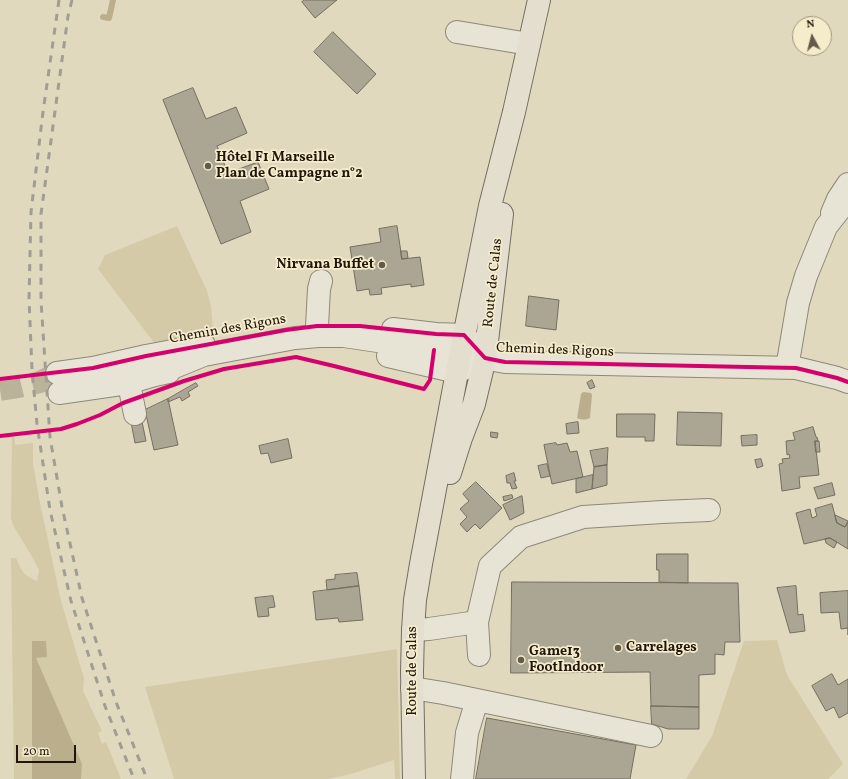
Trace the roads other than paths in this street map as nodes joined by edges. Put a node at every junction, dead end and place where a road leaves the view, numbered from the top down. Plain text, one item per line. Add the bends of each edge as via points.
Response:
1 (539, 0) edge
2 (457, 32) dead end
3 (529, 44) junction
4 (514, 112) junction
5 (848, 184) edge
6 (848, 202) edge
7 (826, 227) junction
8 (321, 281) dead end
9 (317, 326) junction
10 (461, 354) junction
11 (485, 358) junction
12 (118, 362) junction
13 (787, 368) junction
14 (848, 382) edge
15 (128, 383) junction
16 (135, 414) dead end
17 (709, 510) dead end
18 (421, 564) junction
19 (477, 622) junction
20 (413, 630) junction
21 (479, 656) dead end
22 (412, 688) junction
23 (477, 700) junction
24 (651, 736) dead end
25 (414, 779) edge
26 (462, 779) edge

1 - 3 main road, Route de Calas
2 - 3 street
3 - 4 main road, Route de Calas
4 - 10 main road, Route de Calas via 490,206
4 - 11 main road, Route de Calas
5 - 7 street via 835,205
6 - 7 street
7 - 13 street via 798,303
8 - 9 street
9 - 10 street, Chemin des Rigons via 360,326 436,334
9 - 12 street, Chemin des Rigons
10 - 11 street, Chemin des Rigons
10 - 11 street, Chemin des Rigons
10 - 15 street, Chemin des Rigons via 344,336 295,338 204,355
10 - 18 main road, Route de Calas
11 - 13 street, Chemin des Rigons via 505,362
11 - 18 main road, Route de Calas via 474,404
12 - 15 street
12 - 15 street, Chemin des Rigons via 93,368 58,383
13 - 14 street, Chemin des Rigons via 796,368
15 - 16 street
17 - 19 street via 584,517 521,537 490,566
18 - 20 main road, Route de Calas
19 - 20 street
19 - 21 street
20 - 22 main road, Route de Calas
22 - 23 street
22 - 25 main road, Route de Calas
23 - 24 street
23 - 26 street via 467,733

